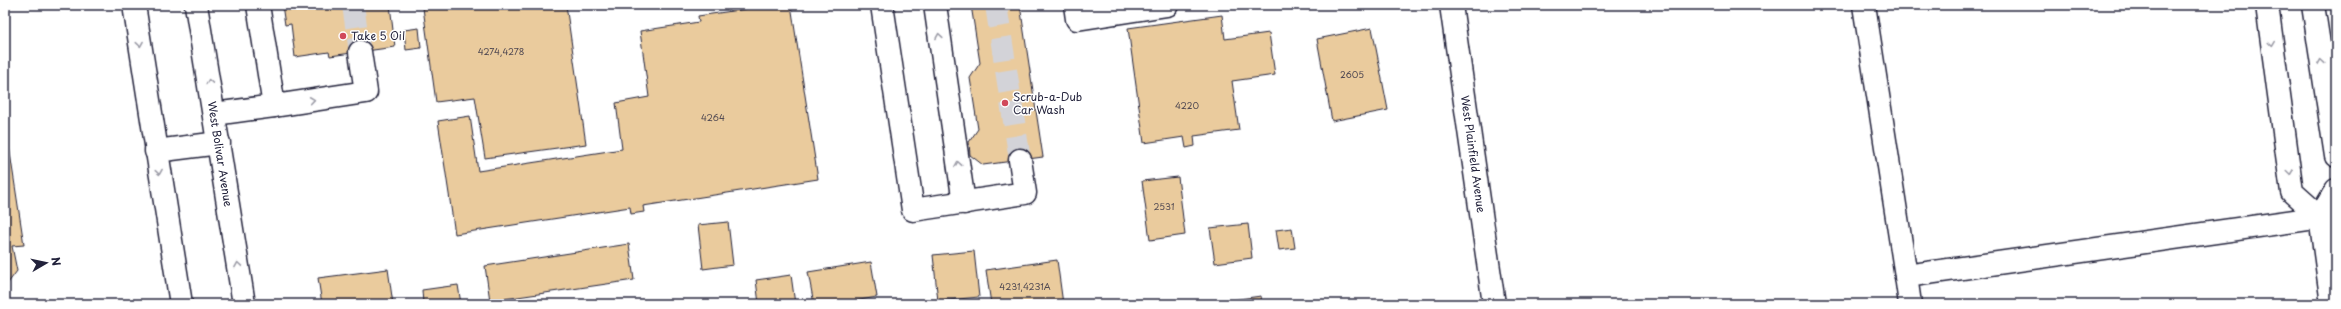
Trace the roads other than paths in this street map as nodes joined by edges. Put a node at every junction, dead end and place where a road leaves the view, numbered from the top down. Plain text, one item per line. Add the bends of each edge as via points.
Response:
1 (134, 5) edge
2 (196, 5) edge
3 (258, 5) edge
4 (882, 5) edge
5 (934, 5) edge
6 (1075, 5) edge
7 (1166, 5) edge
8 (1452, 5) edge
9 (1864, 5) edge
10 (2267, 5) edge
11 (2313, 5) edge
12 (360, 52) tunnel mouth
13 (274, 106) junction
14 (214, 114) junction
15 (219, 143) junction
16 (156, 151) junction
17 (2336, 156) edge
18 (1020, 160) tunnel mouth
19 (2336, 190) edge
20 (964, 203) junction
21 (2328, 216) edge
22 (1906, 276) junction
23 (181, 304) edge
24 (244, 304) edge
25 (1494, 304) edge
26 (1910, 304) edge
27 (2332, 304) edge

1 -> 16 street
14 -> 2 street, West Bolivar Avenue
3 - 13 street
4 - 20 street via 913,210
20 -> 5 street
6 - 7 street via 1077,19
8 - 25 street, West Plainfield Avenue
9 - 22 street
10 -> 21 street via 2292,192
17 -> 11 street
13 -> 12 street via 366,92
13 - 14 street
14 - 15 street, West Bolivar Avenue
15 - 16 street
24 -> 15 street, West Bolivar Avenue
16 -> 23 street
18 - 20 street via 1025,193
19 - 21 street
21 - 22 street
21 - 27 street
22 - 26 street

